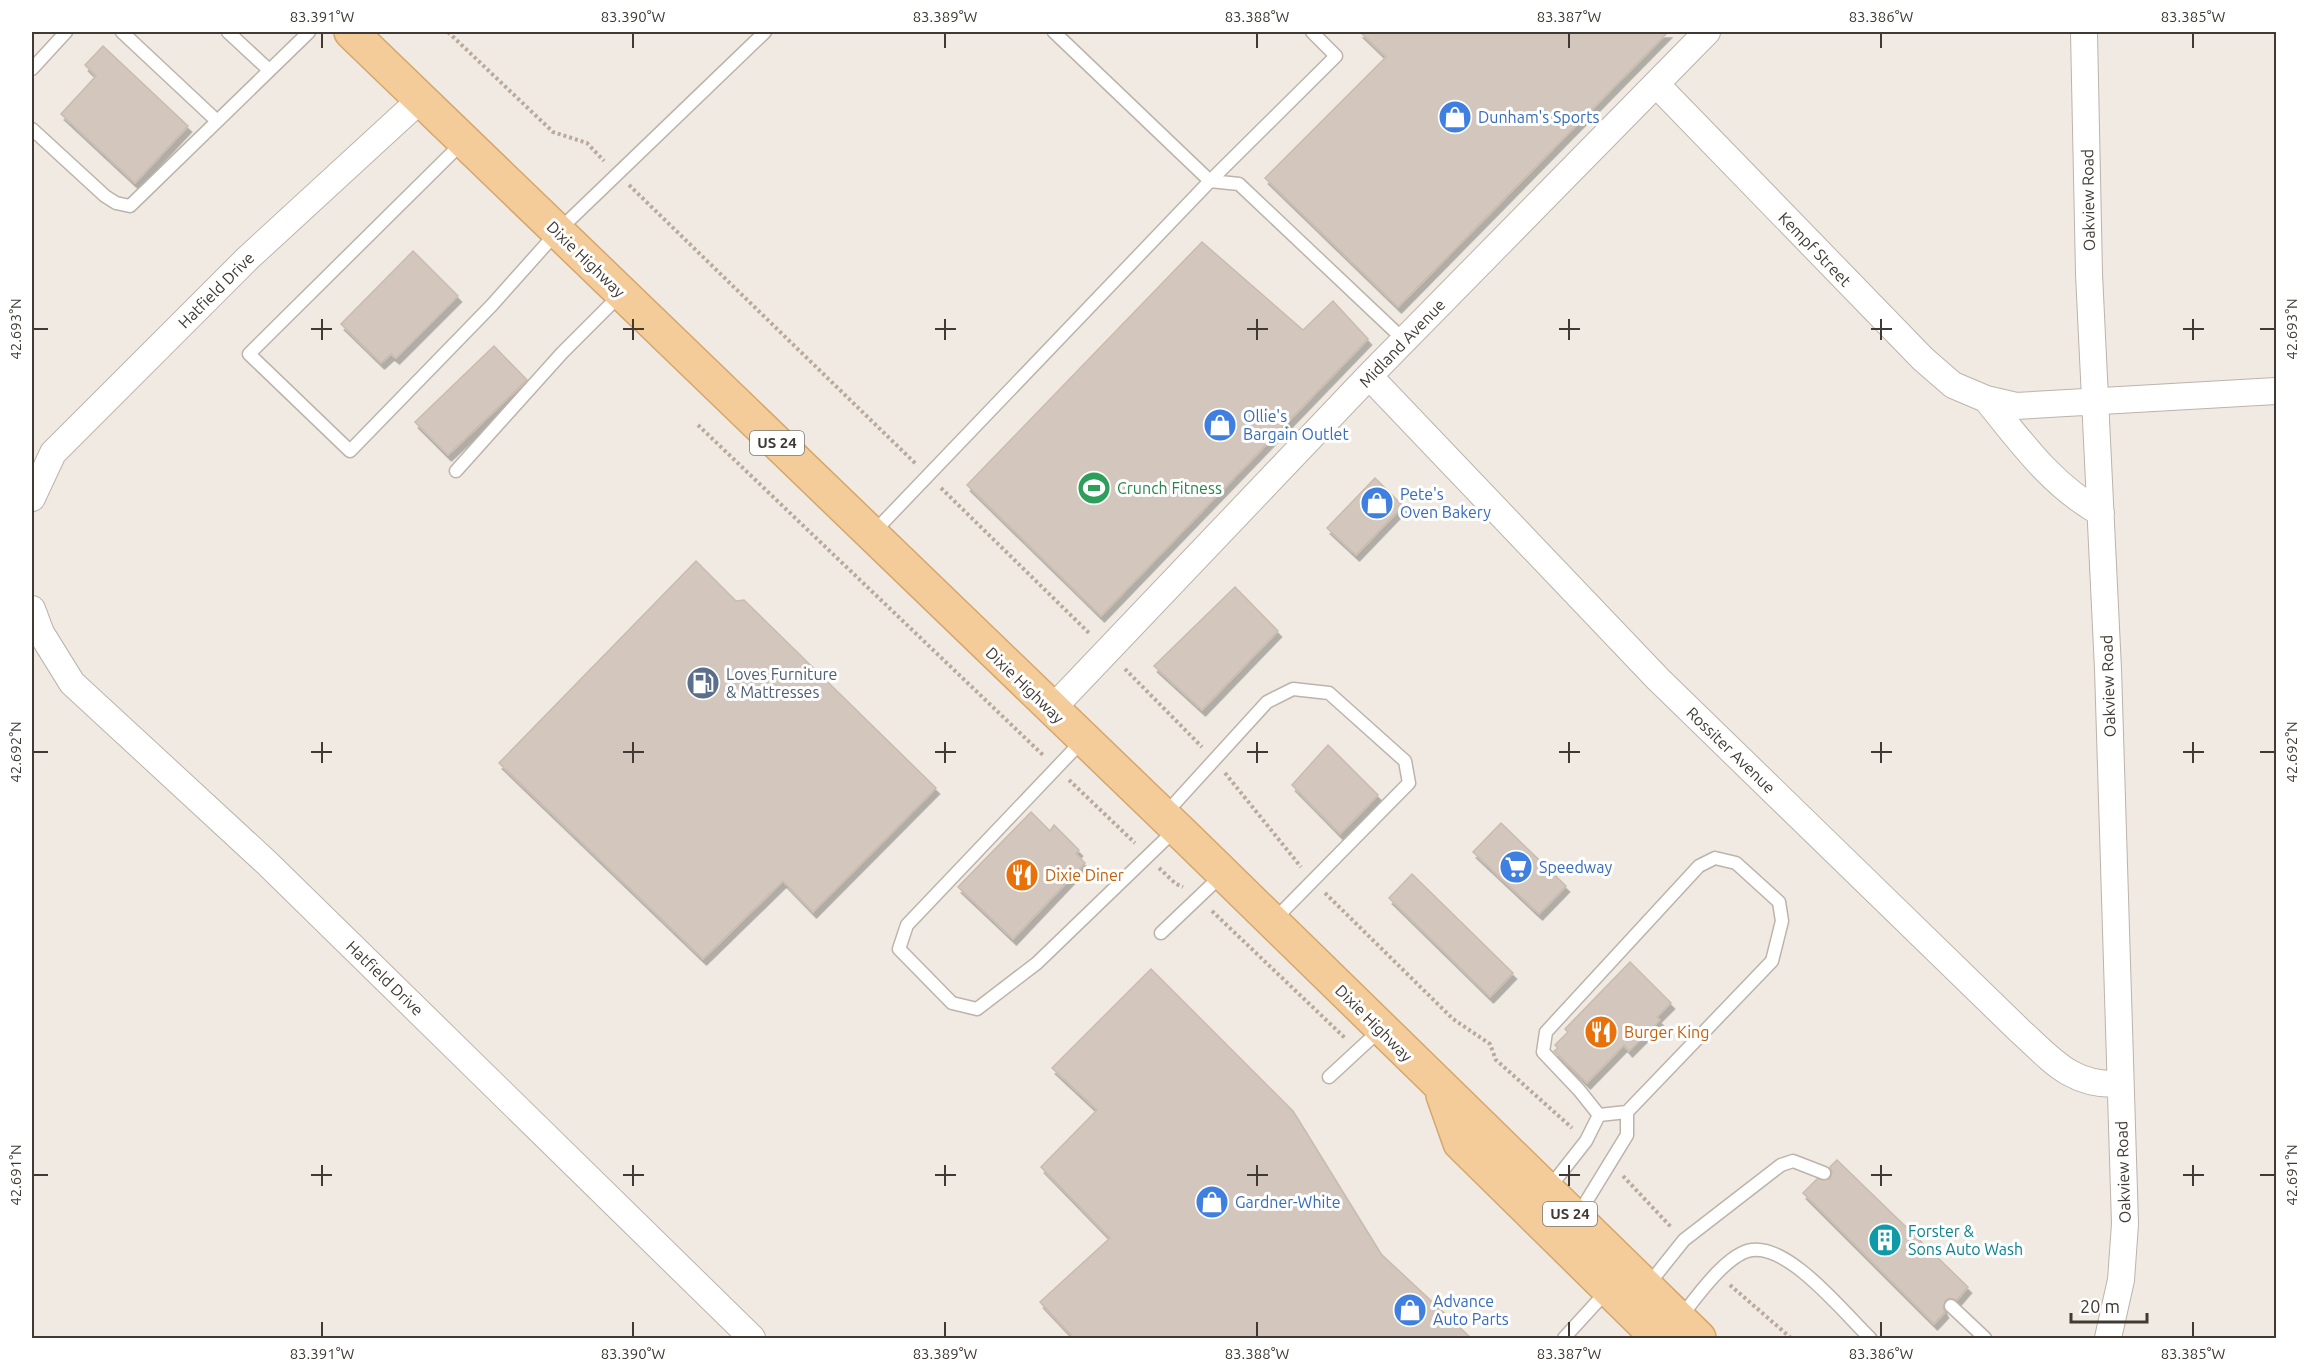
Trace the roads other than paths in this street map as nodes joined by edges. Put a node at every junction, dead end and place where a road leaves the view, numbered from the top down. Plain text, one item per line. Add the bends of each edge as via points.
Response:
1 (66, 32) edge
2 (122, 32) edge
3 (228, 32) edge
4 (309, 32) edge
5 (351, 32) edge
6 (765, 32) edge
7 (1054, 32) edge
8 (1312, 32) edge
9 (1707, 32) edge
10 (2084, 32) edge
11 (32, 69) edge
12 (269, 70) junction
13 (1656, 84) junction
14 (421, 99) junction
15 (217, 121) junction
16 (32, 129) edge
17 (464, 141) junction
18 (1210, 181) junction
19 (558, 231) junction
20 (622, 293) junction
21 (1404, 340) junction
22 (1369, 376) junction
23 (2277, 391) edge
24 (1986, 399) junction
25 (2096, 400) junction
26 (456, 471) dead end
27 (32, 498) edge
28 (2101, 513) junction
29 (871, 535) junction
30 (32, 609) edge
31 (1051, 710) junction
32 (1083, 740) junction
33 (1170, 822) junction
34 (1223, 874) junction
35 (1272, 922) junction
36 (1161, 933) dead end
37 (1370, 1040) junction
38 (1329, 1077) dead end
39 (2119, 1084) junction
40 (1440, 1088) junction
41 (1627, 1112) junction
42 (1599, 1115) junction
43 (1824, 1173) dead end
44 (1546, 1191) junction
45 (1575, 1219) junction
46 (1646, 1287) junction
47 (1608, 1290) junction
48 (1951, 1306) dead end
49 (1679, 1332) edge
50 (752, 1338) edge
51 (1564, 1338) edge
52 (1870, 1338) edge
53 (1985, 1338) edge
54 (2108, 1338) edge

1 - 11 lane
2 - 15 lane
3 - 12 lane
4 - 12 lane
5 - 14 main road, Dixie Highway / US 24
6 - 19 lane
7 - 18 lane
8 - 18 lane via 1336,56
9 - 13 street, Midland Avenue
10 - 25 street, Oakview Road
12 - 15 lane
13 - 21 street, Midland Avenue
13 - 24 street, Kempf Street via 1923,359 1953,385
14 - 17 main road, Dixie Highway / US 24
14 - 27 street, Hatfield Drive via 248,258 53,453
15 - 16 lane via 130,206 105,196
17 - 19 main road, Dixie Highway / US 24
17 - 19 lane via 249,354 350,451
18 - 21 lane via 1239,184
18 - 29 lane
19 - 20 main road, Dixie Highway / US 24
20 - 26 lane
20 - 29 main road, Dixie Highway / US 24
21 - 22 street, Midland Avenue
22 - 31 street, Midland Avenue
22 - 39 street, Rossiter Avenue via 1658,679 2020,1031 2063,1070 2097,1085
23 - 25 street, Kempf Street
24 - 25 street, Kempf Street via 2016,406
24 - 28 street, Kempf Street via 2046,473 2075,499
25 - 28 street, Oakview Road
28 - 39 street, Oakview Road via 2109,669
29 - 31 main road, Dixie Highway / US 24
30 - 50 street, Hatfield Drive via 41,633 72,683 267,863
31 - 32 main road, Dixie Highway / US 24
32 - 33 main road, Dixie Highway / US 24
32 - 33 lane via 907,925 899,949 952,1003 977,1009 1037,963 1148,856
33 - 34 main road, Dixie Highway / US 24
33 - 35 lane via 1203,773 1267,702 1293,689 1329,693 1405,761 1408,783
34 - 35 main road, Dixie Highway / US 24
34 - 36 lane
35 - 37 main road, Dixie Highway / US 24
37 - 38 lane
37 - 40 main road, Dixie Highway / US 24
39 - 54 street, Oakview Road via 2125,1224 2121,1280
40 - 44 main road, Dixie Highway / US 24
40 - 47 main road via 1460,1143
41 - 42 lane
41 - 42 lane via 1772,961 1782,921 1779,902 1736,863 1716,858 1699,866 1546,1032 1543,1053
41 - 45 lane via 1627,1134
42 - 44 lane via 1586,1141
43 - 46 lane via 1793,1161 1781,1165 1684,1240
44 - 45 main road, Dixie Highway / US 24
45 - 46 main road, Dixie Highway / US 24
46 - 49 main road, Dixie Highway / US 24
47 - 49 main road
47 - 51 lane
48 - 53 lane
49 - 52 lane via 1716,1272 1750,1250 1769,1250 1807,1274

